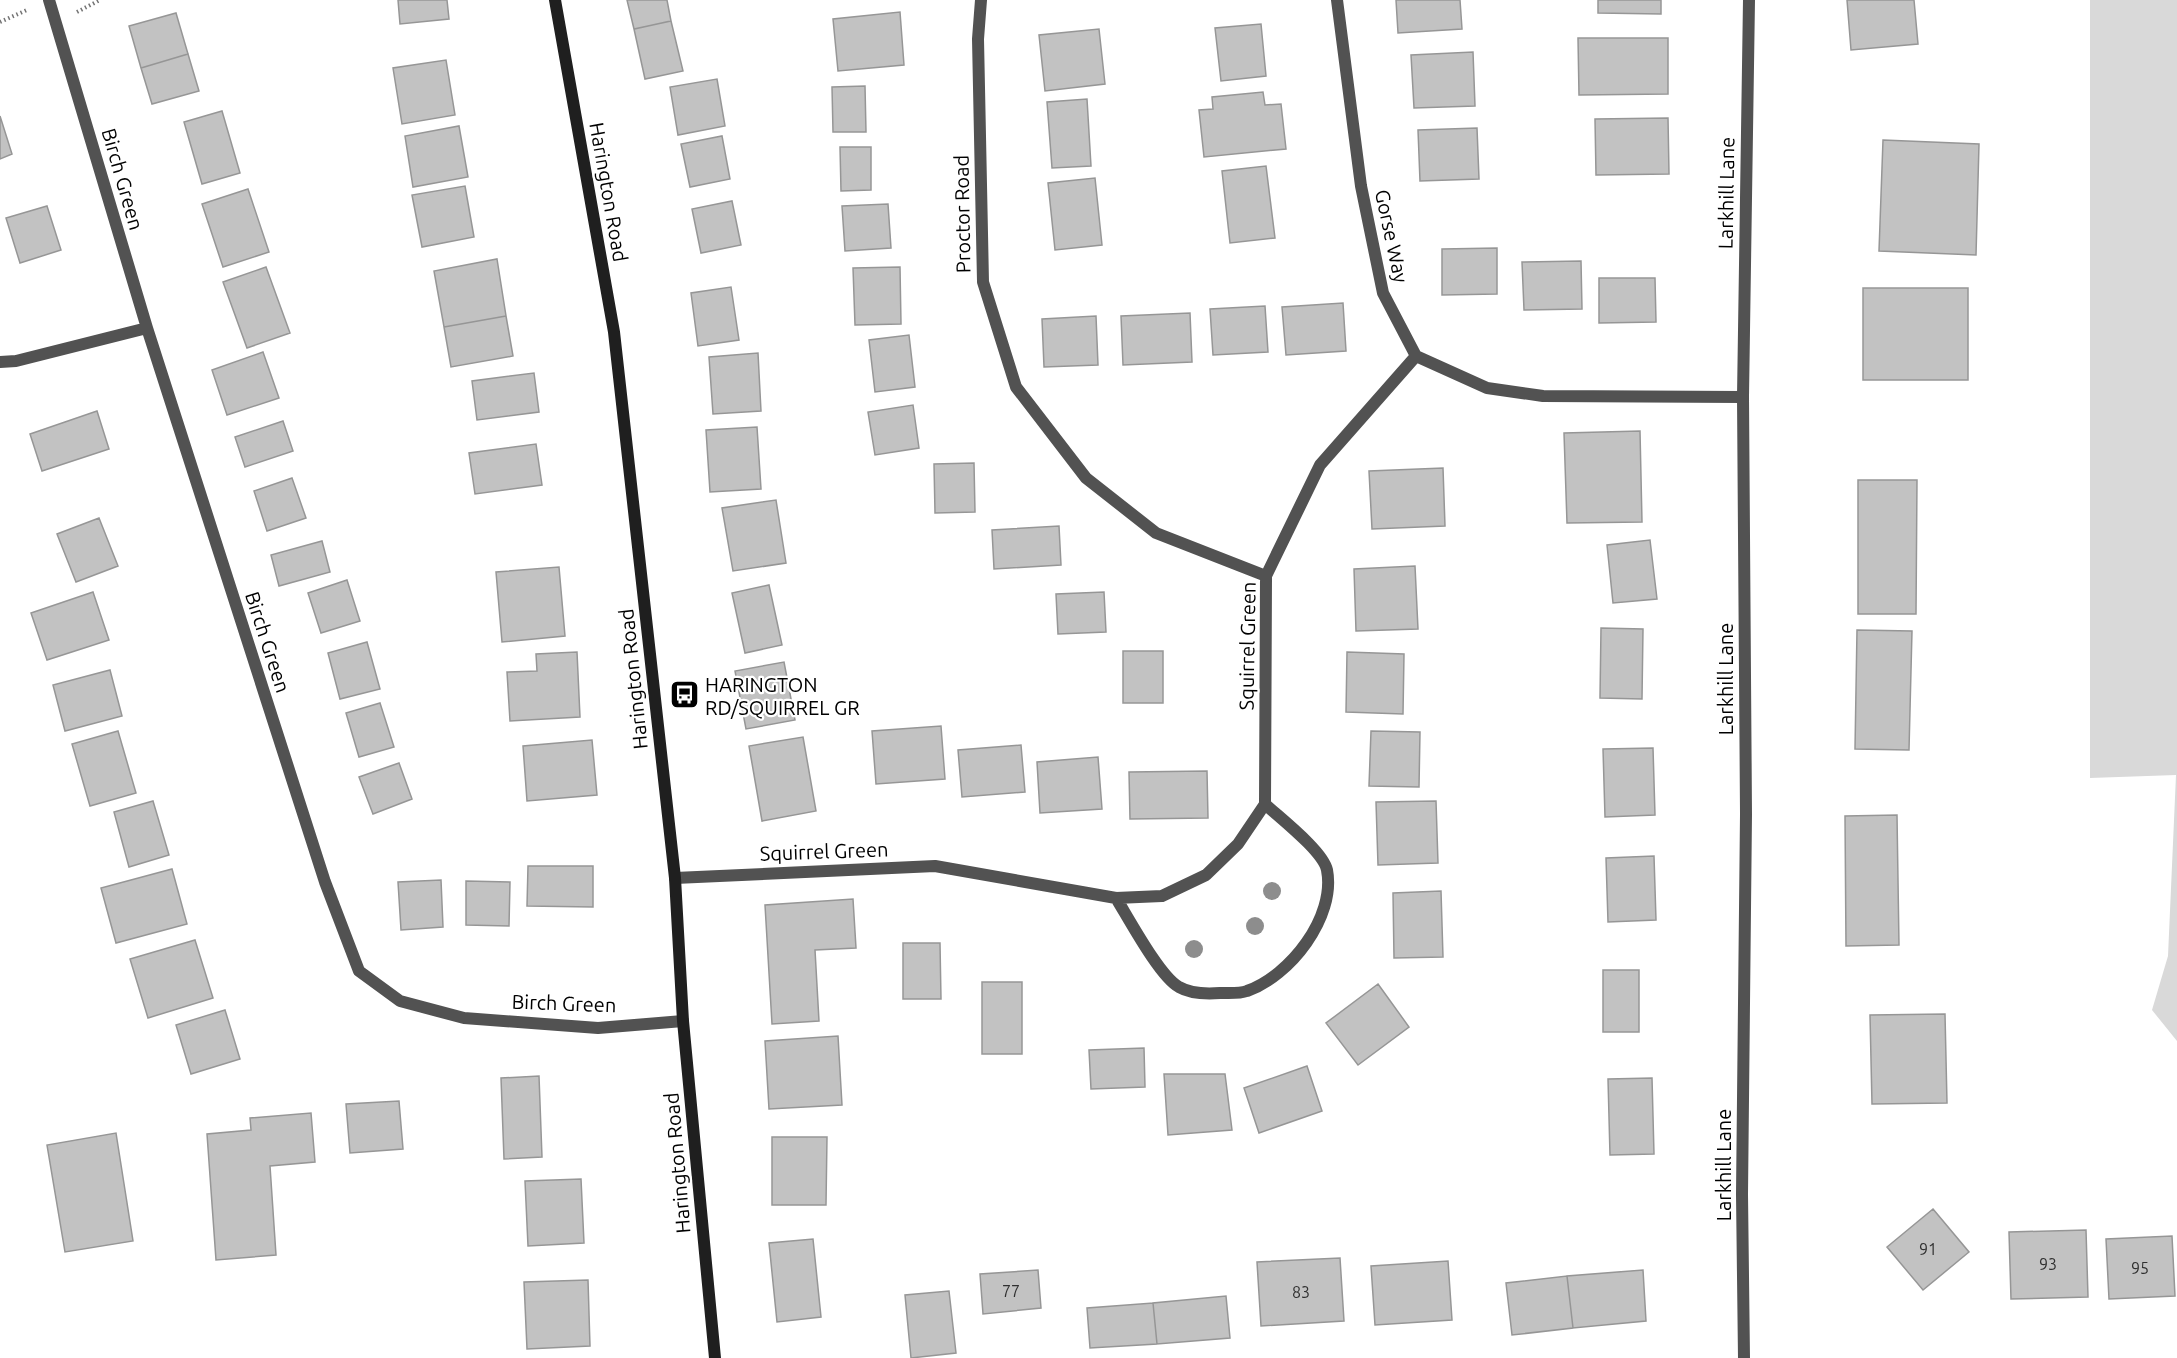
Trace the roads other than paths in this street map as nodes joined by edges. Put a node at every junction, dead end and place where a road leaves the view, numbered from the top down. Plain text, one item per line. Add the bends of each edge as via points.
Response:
1 (49, 0) edge
2 (555, 0) edge
3 (981, 0) edge
4 (1337, 0) edge
5 (1749, 0) edge
6 (147, 328) junction
7 (1416, 356) junction
8 (0, 362) edge
9 (1743, 397) junction
10 (1266, 576) junction
11 (1265, 804) junction
12 (675, 878) junction
13 (1116, 898) junction
14 (683, 1022) junction
15 (715, 1358) edge
16 (1744, 1358) edge

1 - 6 street, Birch Green
2 - 12 street, Harington Road via 614,332
3 - 10 street, Proctor Road via 978,39 982,282 1016,387 1086,478 1156,533
4 - 7 street, Gorse Way via 1361,186 1383,293
5 - 9 street, Larkhill Lane
6 - 8 street
6 - 14 street, Birch Green via 325,882 359,971 400,1001 464,1018 598,1028
7 - 9 street via 1487,388 1543,396
7 - 10 street, Squirrel Green via 1320,465
9 - 16 street, Larkhill Lane
10 - 11 street, Squirrel Green
11 - 13 street, Squirrel Green via 1238,844 1206,875 1162,896
11 - 13 street via 1311,845 1327,869 1326,903 1306,946 1274,978 1245,992 1203,994 1179,987 1156,963
12 - 13 street, Squirrel Green via 935,866
12 - 14 street, Harington Road
14 - 15 street, Harington Road

